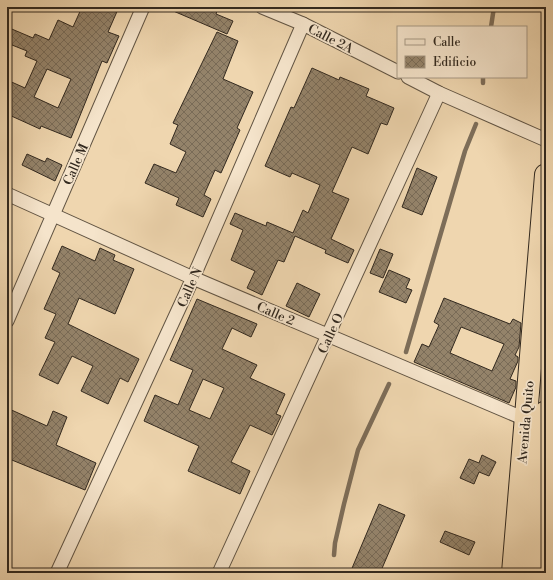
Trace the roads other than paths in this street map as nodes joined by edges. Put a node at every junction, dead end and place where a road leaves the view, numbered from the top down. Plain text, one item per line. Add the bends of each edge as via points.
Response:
1 (143, 7) edge
2 (262, 7) edge
3 (303, 24) junction
4 (397, 71) edge
5 (410, 78) edge
6 (439, 93) junction
7 (546, 140) edge
8 (546, 175) edge
9 (7, 194) edge
10 (53, 214) junction
11 (194, 278) junction
12 (7, 321) edge
13 (329, 336) junction
14 (525, 419) junction
15 (546, 423) edge
16 (57, 573) edge
17 (219, 573) edge
18 (513, 573) edge
19 (533, 573) edge

1 - 10 street, Calle M
2 - 3 street, Calle 2A
3 - 4 street, Calle 2A
3 - 11 street, Calle N
5 - 6 street
6 - 7 street
6 - 13 street, Calle O
8 - 14 highway, Avenida Quito
9 - 10 street, Calle 2
10 - 11 street, Calle 2
10 - 12 street, Calle M
11 - 13 street, Calle 2
11 - 16 street, Calle N
13 - 14 street, Calle 2
13 - 17 street, Calle O
14 - 15 street, Calle 2
14 - 18 highway, Avenida Quito
15 - 19 highway, Avenida Quito

